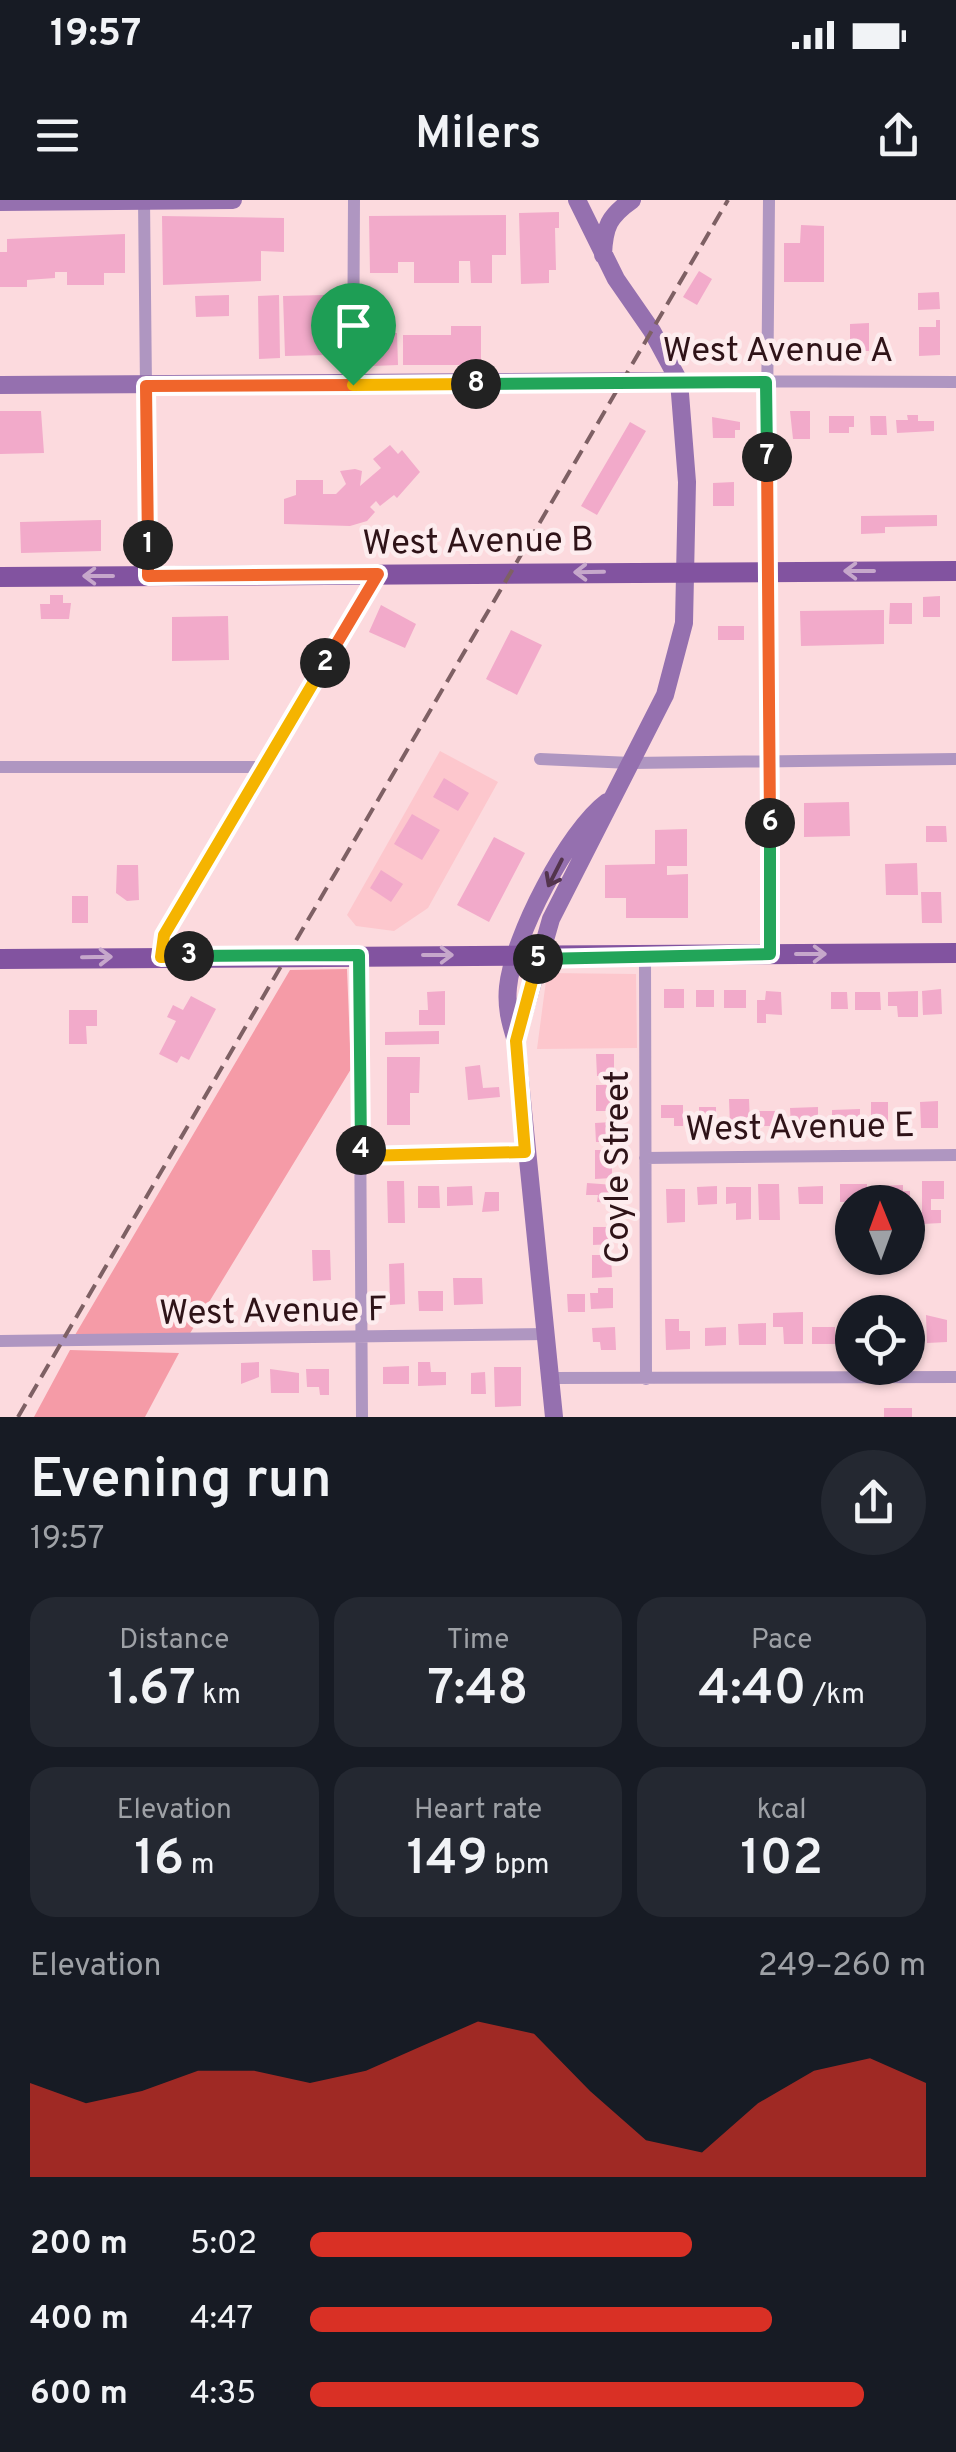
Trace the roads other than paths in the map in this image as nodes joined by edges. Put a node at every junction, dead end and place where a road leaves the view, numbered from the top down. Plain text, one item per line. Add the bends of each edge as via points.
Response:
1 (144, 200) edge
2 (233, 200) edge
3 (354, 200) edge
4 (577, 200) edge
5 (632, 200) edge
6 (769, 200) edge
7 (0, 202) edge
8 (603, 256) junction
9 (679, 381) junction
10 (766, 382) junction
11 (956, 382) edge
12 (0, 385) edge
13 (353, 385) junction
14 (146, 386) junction
15 (766, 570) junction
16 (686, 571) junction
17 (956, 571) edge
18 (378, 574) junction
19 (148, 576) junction
20 (0, 577) edge
21 (540, 759) dead end
22 (956, 759) edge
23 (770, 762) junction
24 (630, 763) junction
25 (0, 768) edge
26 (264, 768) junction
27 (607, 802) junction
28 (956, 953) edge
29 (770, 954) junction
30 (359, 955) junction
31 (517, 955) junction
32 (538, 956) junction
33 (645, 956) junction
34 (161, 957) junction
35 (0, 959) edge
36 (516, 1041) junction
37 (525, 1152) junction
38 (956, 1155) edge
39 (361, 1156) junction
40 (644, 1158) junction
41 (547, 1334) junction
42 (363, 1339) junction
43 (0, 1341) edge
44 (956, 1377) edge
45 (551, 1378) junction
46 (646, 1378) junction
47 (362, 1417) edge
48 (554, 1417) edge

1 - 2 street
1 - 7 street
1 - 14 street
3 - 13 street
4 - 8 street
5 - 8 street via 610,216
6 - 10 street
8 - 9 street
9 - 10 street, West Avenue A
9 - 13 street, West Avenue A
9 - 16 street
10 - 11 street, West Avenue A
10 - 15 street
12 - 14 street, West Avenue A
13 - 14 street, West Avenue A
14 - 19 street
15 - 16 main road, West Avenue B
17 -> 15 main road, West Avenue B
15 - 23 street
16 -> 18 main road, West Avenue B
16 - 24 street via 680,649
18 - 19 main road, West Avenue B
18 - 26 street
19 -> 20 main road, West Avenue B
21 - 24 street
22 - 23 street
23 - 24 street
23 - 29 street
24 - 27 street
25 - 26 street
26 - 34 street via 172,918
27 -> 31 street via 586,818
27 - 32 street
29 -> 28 main road
29 - 33 main road
30 -> 31 main road
30 - 34 main road
30 - 39 street
31 - 32 main road
31 - 36 street via 507,1012
32 - 33 main road
32 - 36 street
33 - 40 street, Coyle Street
35 -> 34 main road
36 - 37 street
37 - 39 street
37 - 41 street
38 - 40 street, West Avenue E
39 - 42 street
40 - 46 street, Coyle Street
41 - 42 street, West Avenue F
41 - 45 street
42 - 43 street, West Avenue F
42 - 47 street
44 - 46 street
45 - 46 street
45 - 48 street

